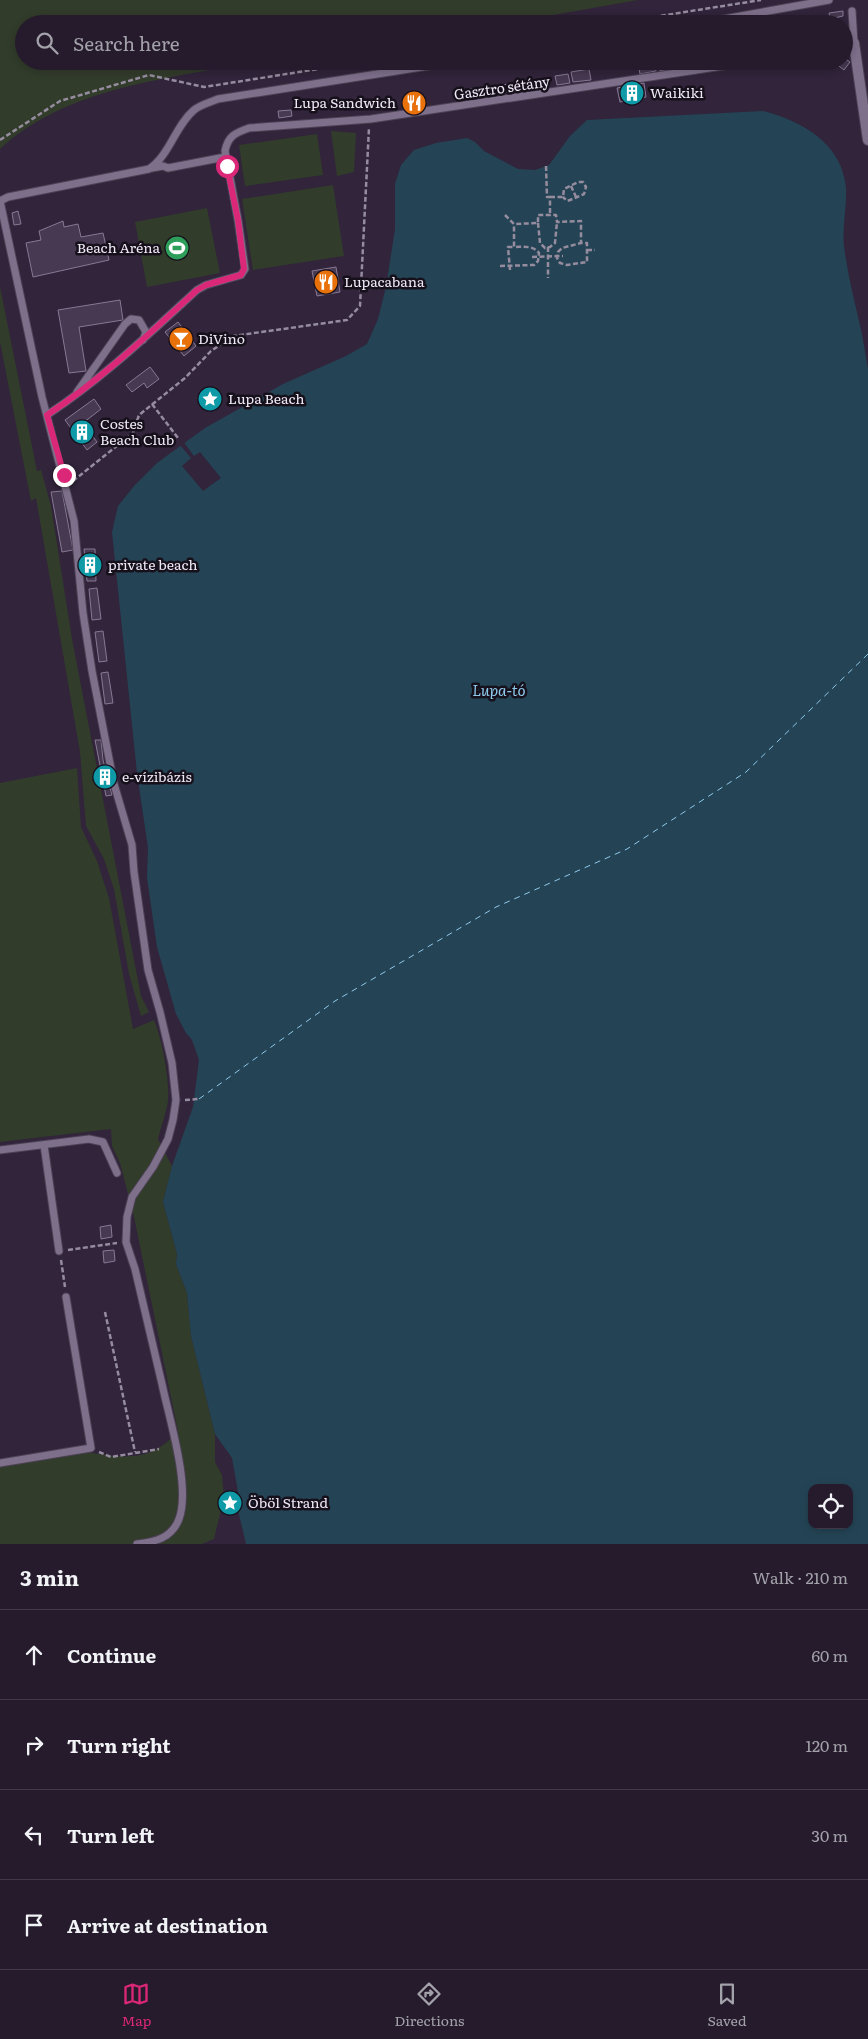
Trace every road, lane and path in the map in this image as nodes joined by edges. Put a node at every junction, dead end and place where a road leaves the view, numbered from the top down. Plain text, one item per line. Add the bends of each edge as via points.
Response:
1 (761, 0) edge
2 (829, 0) edge
3 (852, 11) dead end
4 (666, 15) edge
5 (746, 15) edge
6 (852, 15) edge
7 (853, 64) edge
8 (311, 70) edge
9 (403, 70) edge
10 (696, 70) edge
11 (371, 119) junction
12 (0, 140) edge
13 (868, 140) edge
14 (226, 157) junction
15 (546, 166) dead end
16 (149, 168) junction
17 (571, 186) junction
18 (550, 197) junction
19 (563, 197) junction
20 (576, 197) junction
21 (505, 215) dead end
22 (550, 216) junction
23 (557, 222) junction
24 (538, 223) junction
25 (514, 224) junction
26 (581, 243) junction
27 (514, 246) junction
28 (548, 247) junction
29 (587, 250) junction
30 (595, 250) dead end
31 (539, 256) junction
32 (548, 256) junction
33 (557, 256) junction
34 (563, 256) dead end
35 (532, 257) dead end
36 (500, 266) dead end
37 (509, 266) junction
38 (510, 270) dead end
39 (548, 278) dead end
40 (142, 341) junction
41 (73, 398) junction
42 (152, 404) junction
43 (47, 415) junction
44 (178, 438) dead end
45 (66, 486) junction
46 (199, 1099) dead end
47 (176, 1100) junction
48 (44, 1145) junction
49 (0, 1150) edge
50 (117, 1173) dead end
51 (126, 1242) junction
52 (60, 1251) junction
53 (66, 1297) joint
54 (105, 1312) dead end
55 (90, 1448) junction
56 (159, 1449) dead end
57 (135, 1452) junction
58 (0, 1463) edge
59 (137, 1544) edge

1 - 4 path
2 - 5 lane
3 - 6 lane
7 - 13 street
8 - 12 path via 204,87 149,75 60,101
9 - 16 lane via 218,99 194,110 156,164
10 - 11 lane, Gasztro sétány
11 - 14 lane, Gasztro sétány via 249,128 233,134 227,141
11 - 42 path via 360,306 354,314 347,320 233,336 211,351 185,378
14 - 16 lane via 168,168
14 - 40 lane via 244,269 241,275 197,290
15 - 18 path via 547,197
16 - 43 lane via 11,196 0,201
17 - 19 path via 564,189
17 - 20 path
17 - 20 path via 578,182 586,186 584,194
18 - 19 path
18 - 22 path
19 - 20 path via 567,201
21 - 25 path
22 - 23 path via 556,215
22 - 24 path via 538,215
23 - 26 path via 581,221
23 - 28 path via 555,242
24 - 25 path
24 - 28 path via 540,243
25 - 27 path
26 - 29 path via 587,243
26 - 33 path via 562,248
27 - 31 path via 529,246 536,249
27 - 37 path via 508,247
28 - 32 path
29 - 30 path
29 - 33 path via 587,262 567,265 560,263
31 - 32 path
31 - 35 path
31 - 37 path via 534,265
32 - 33 path
32 - 39 path
33 - 34 path
36 - 37 path
37 - 38 path
40 - 41 lane
40 - 41 lane via 146,332 144,326 139,320 131,319
41 - 43 lane
42 - 44 path
42 - 45 path via 139,415 134,433
43 - 45 lane
45 - 47 lane via 74,521 92,671 114,784 132,846 148,970 172,1063
46 - 47 path
47 - 51 lane via 168,1139 154,1167 132,1197 126,1217
48 - 49 lane
48 - 50 lane via 89,1139 103,1142
48 - 52 lane
51 - 52 path
51 - 59 lane via 175,1443 183,1501 179,1519 170,1533 154,1542
52 - 53 path
53 - 55 lane
54 - 57 path
55 - 57 path via 111,1457
55 - 58 lane
56 - 57 path

